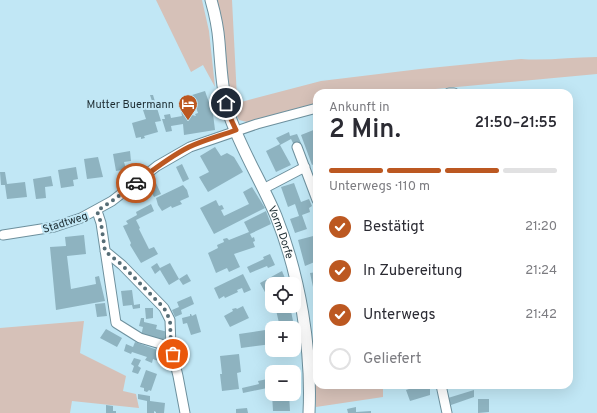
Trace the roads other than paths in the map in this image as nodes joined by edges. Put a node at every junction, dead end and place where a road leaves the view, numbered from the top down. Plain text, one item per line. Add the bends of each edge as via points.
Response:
1 (211, 0) edge
2 (313, 109) edge
3 (236, 130) junction
4 (297, 147) dead end
5 (305, 167) junction
6 (263, 189) junction
7 (313, 189) edge
8 (97, 211) junction
9 (3, 235) dead end
10 (105, 251) junction
11 (171, 347) junction
12 (442, 389) edge
13 (185, 413) edge
14 (309, 413) edge
15 (446, 413) edge

1 - 3 main road, Vorm Dorfe via 219,40 226,103
2 - 3 street, Stadtweg
3 - 6 main road, Vorm Dorfe
3 - 8 street, Stadtweg via 175,155
4 - 5 street
5 - 6 street
5 - 7 street
6 - 14 main road, Vorm Dorfe via 285,242 297,285 307,352
8 - 9 street, Stadtweg via 54,227
8 - 10 street
10 - 11 street via 164,308 170,320
10 - 11 street via 116,322 140,338
11 - 13 street
12 - 15 street

